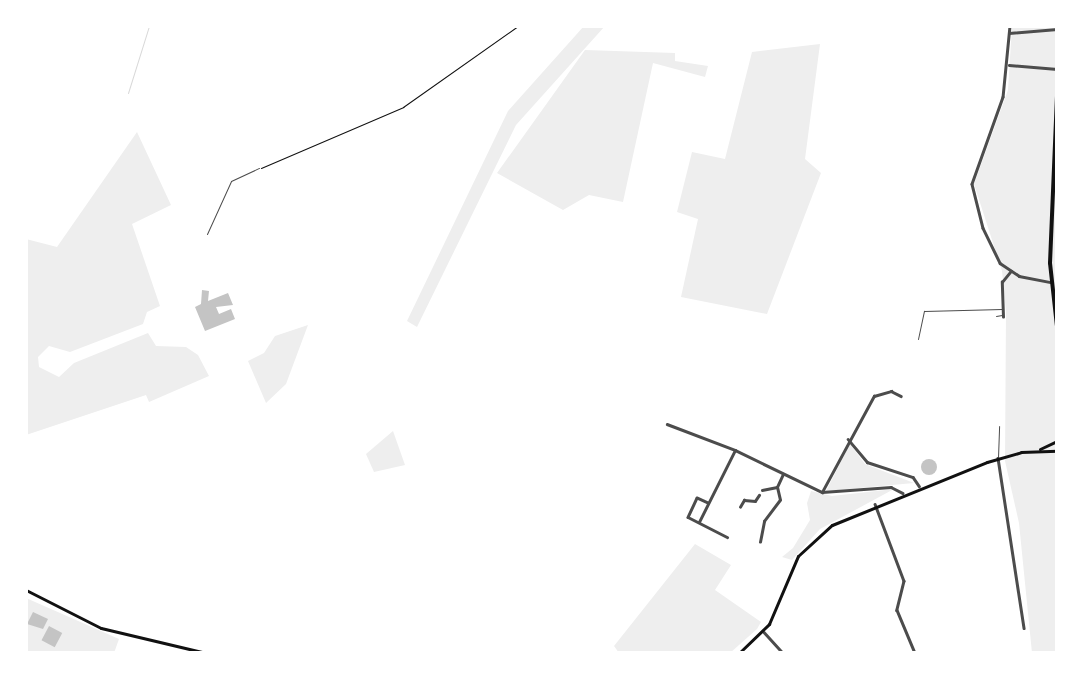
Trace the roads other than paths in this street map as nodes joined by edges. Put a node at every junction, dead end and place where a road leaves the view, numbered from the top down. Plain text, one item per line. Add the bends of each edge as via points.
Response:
1 (1010, 26) edge
2 (1057, 29) edge
3 (1009, 33) junction
4 (1008, 65) junction
5 (1057, 69) edge
6 (1057, 96) edge
7 (259, 168) road end
8 (207, 234) dead end
9 (1011, 271) junction
10 (1051, 282) junction
11 (1003, 309) junction
12 (996, 316) dead end
13 (1003, 316) joint
14 (1057, 326) edge
15 (918, 339) dead end
16 (901, 396) dead end
17 (667, 424) dead end
18 (999, 426) dead end
19 (848, 439) junction
20 (1057, 441) edge
21 (1040, 449) junction
22 (735, 450) junction
23 (1057, 451) edge
24 (998, 458) junction
25 (783, 474) junction
26 (919, 486) junction
27 (777, 487) junction
28 (762, 490) dead end
29 (822, 492) junction
30 (903, 493) junction
31 (759, 495) dead end
32 (708, 503) junction
33 (875, 504) junction
34 (740, 507) dead end
35 (698, 522) junction
36 (727, 537) dead end
37 (760, 542) dead end
38 (26, 590) edge
39 (1024, 628) dead end
40 (764, 632) junction
41 (206, 653) edge
42 (739, 653) edge
43 (783, 653) edge
44 (916, 653) edge

1 - 3 street
2 - 3 street
3 - 4 street
4 - 5 street
4 - 9 street via 1004,97 972,184 993,251
6 - 10 main road
7 - 8 lane via 230,183
9 - 10 street via 1038,283
9 - 11 street via 1002,282
10 - 14 main road
11 - 13 street
11 - 15 lane via 924,311
12 - 13 lane
16 - 19 street via 891,391 874,396
17 - 22 street
18 - 24 lane
19 - 26 street via 867,462 913,477
19 - 29 street
20 - 21 main road
21 - 23 main road
21 - 24 main road
22 - 25 street
22 - 32 street
24 - 26 main road
24 - 39 street
25 - 27 street
25 - 29 street
26 - 30 main road
27 - 28 street
27 - 37 street via 780,500 764,522
29 - 30 street via 891,487
30 - 33 main road
31 - 34 street via 754,501 744,500
32 - 35 street
32 - 35 street via 697,498 688,517
33 - 40 main road via 832,525 804,548
33 - 44 street via 904,581 896,606
35 - 36 street
38 - 41 main road via 101,628
40 - 42 main road
40 - 43 street

